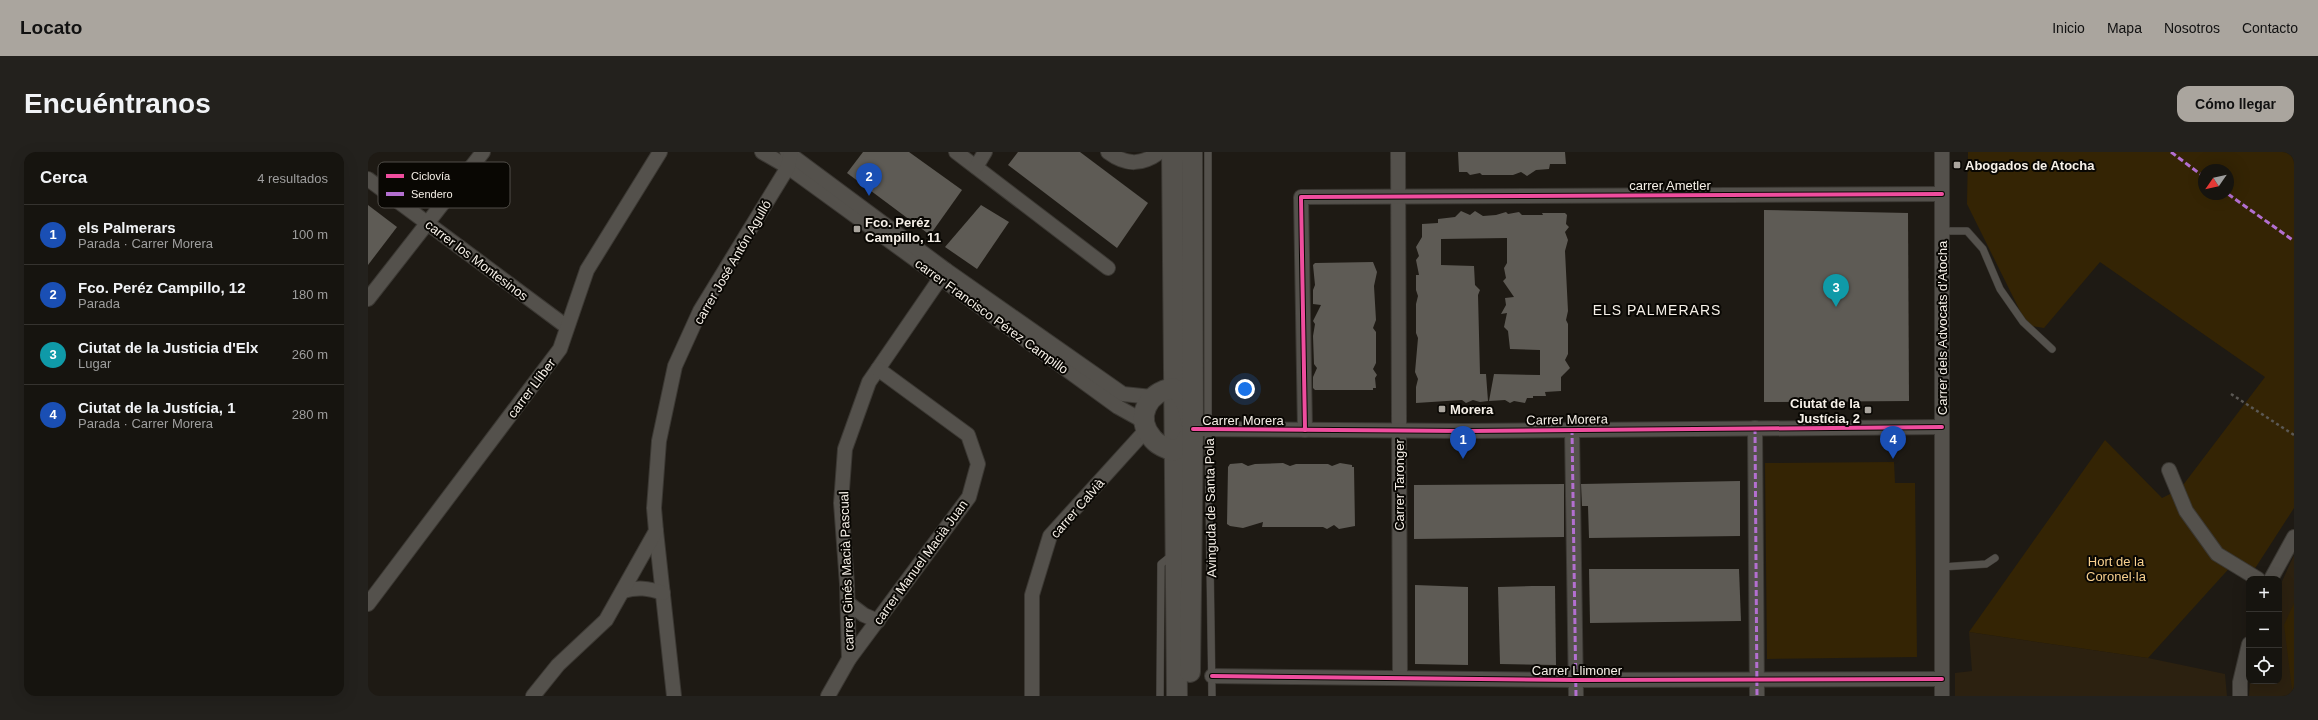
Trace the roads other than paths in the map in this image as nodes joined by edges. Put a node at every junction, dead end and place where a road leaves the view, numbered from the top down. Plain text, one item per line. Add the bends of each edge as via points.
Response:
1 (483, 152) edge
2 (660, 152) edge
3 (762, 152) edge
4 (956, 152) edge
5 (986, 152) edge
6 (1108, 152) edge
7 (1160, 152) edge
8 (1172, 152) edge
9 (1192, 152) edge
10 (1208, 152) edge
11 (1398, 152) edge
12 (1942, 152) edge
13 (789, 156) edge
14 (475, 162) edge
15 (976, 167) junction
16 (368, 179) edge
17 (378, 186) edge
18 (1942, 194) junction
19 (1398, 196) junction
20 (407, 208) edge
21 (439, 208) edge
22 (427, 223) junction
23 (1942, 231) junction
24 (1108, 268) dead end
25 (943, 274) junction
26 (368, 299) edge
27 (567, 328) junction
28 (2052, 349) dead end
29 (878, 369) junction
30 (1173, 388) junction
31 (1152, 397) junction
32 (1146, 425) junction
33 (1942, 427) junction
34 (1755, 428) junction
35 (1201, 429) junction
36 (1572, 429) junction
37 (1305, 430) junction
38 (1399, 430) junction
39 (1174, 451) junction
40 (2169, 470) dead end
41 (656, 531) junction
42 (2294, 537) edge
43 (1175, 552) junction
44 (1995, 558) dead end
45 (1942, 567) junction
46 (2253, 576) edge
47 (2273, 576) edge
48 (623, 591) junction
49 (663, 593) junction
50 (848, 603) junction
51 (368, 604) edge
52 (878, 621) junction
53 (2248, 648) edge
54 (849, 659) junction
55 (1212, 676) junction
56 (1400, 677) junction
57 (1942, 679) junction
58 (1576, 680) junction
59 (1758, 680) junction
60 (533, 696) edge
61 (674, 696) edge
62 (828, 696) edge
63 (1032, 696) edge
64 (1160, 696) edge
65 (1177, 696) edge
66 (1190, 696) edge
67 (1212, 696) edge
68 (1576, 696) edge
69 (1757, 696) edge
70 (1942, 696) edge
71 (2240, 696) edge

1 - 14 street
2 - 27 street, carrer Llíber via 588,270
3 - 13 street, carrer Francisco Pérez Campillo
4 - 15 street
5 - 15 street
6 - 7 street via 1116,158 1131,162 1147,161
8 - 30 main road
9 - 35 main road, Avinguda de Santa Pola
10 - 35 lane, Avinguda de Santa Pola
11 - 19 street, Carrer Taronger
12 - 18 street, Carrer dels Advocats d'Atocha
13 - 25 street, carrer Francisco Pérez Campillo
13 - 41 street, carrer José Antón Agulló via 700,311 675,366 659,441 654,508
15 - 24 street
16 - 17 street, carrer los Montesinos
18 - 19 street, carrer Ametler
18 - 23 street, Carrer dels Advocats d'Atocha
19 - 37 street via 1301,197
19 - 38 street, Carrer Taronger
20 - 22 street, carrer los Montesinos
21 - 22 street
22 - 26 street
22 - 27 street, carrer los Montesinos
23 - 28 lane via 1967,231 1983,249 2000,289 2023,322
23 - 33 street, Carrer dels Advocats d'Atocha
25 - 29 street, carrer Ginés Macià Pascual
25 - 31 street, carrer Francisco Pérez Campillo via 1122,394
25 - 32 street, carrer Francisco Pérez Campillo via 1118,407
27 - 51 street, carrer Llíber via 560,349
29 - 50 street, carrer Ginés Macià Pascual via 869,382 845,449 840,503
29 - 52 street, carrer Manuel Macià Juan via 968,436 978,464 969,497
30 - 31 main road via 1162,389
30 - 35 main road, Avinguda de Santa Pola via 1180,392
30 - 39 main road
31 - 32 main road via 1146,405
32 - 39 main road via 1152,438
32 - 63 street, carrer Calvià via 1050,536 1032,595
33 - 34 street, Carrer Morera
33 - 45 street, Carrer dels Advocats d'Atocha
34 - 36 street, Carrer Morera
34 - 59 street
35 - 37 street, Carrer Morera
35 - 39 main road, Avinguda de Santa Pola via 1184,446
35 - 55 lane, Avinguda de Santa Pola
35 - 66 main road, Avinguda de Santa Pola
36 - 38 street, Carrer Morera
36 - 58 street
37 - 38 street, Carrer Morera
38 - 56 street, Carrer Taronger
39 - 43 main road
40 - 46 street via 2186,511 2217,554
41 - 48 street
41 - 49 street, carrer José Antón Agulló
42 - 47 street
43 - 64 lane via 1161,564
43 - 65 main road
44 - 45 lane via 1986,564
45 - 57 street, Carrer dels Advocats d'Atocha
48 - 49 street via 647,588
48 - 60 street via 606,620 558,665
49 - 61 street, carrer José Antón Agulló
50 - 52 street via 864,615
50 - 54 street, carrer Ginés Macià Pascual
52 - 54 street, carrer Manuel Macià Juan
53 - 71 street via 2240,682
54 - 62 street, carrer Manuel Macià Juan
55 - 56 street, Carrer Llimoner
55 - 67 lane, Avinguda de Santa Pola
56 - 58 street, Carrer Llimoner
57 - 59 street, Carrer Llimoner
57 - 70 street, Carrer dels Advocats d'Atocha
58 - 59 street, Carrer Llimoner
58 - 68 street
59 - 69 street

